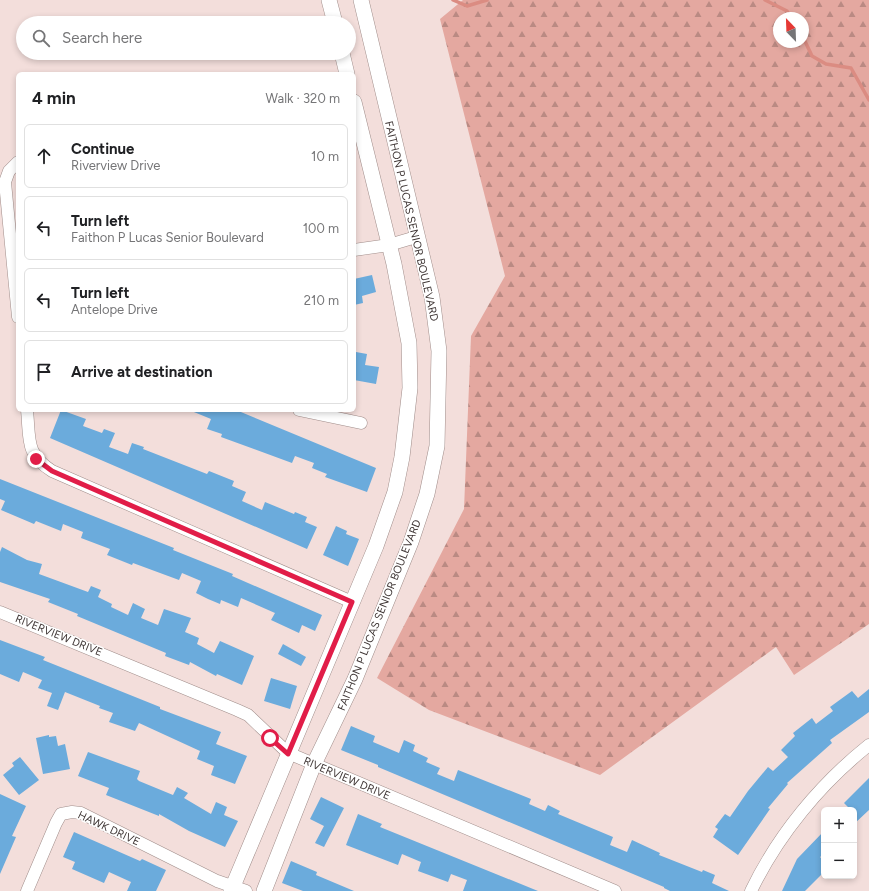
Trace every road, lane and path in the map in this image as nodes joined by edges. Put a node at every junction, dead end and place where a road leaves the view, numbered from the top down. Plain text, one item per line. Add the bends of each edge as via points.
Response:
1 (329, 0) edge
2 (361, 0) edge
3 (333, 16) edge
4 (344, 60) edge
5 (346, 72) edge
6 (356, 110) edge
7 (15, 165) edge
8 (416, 237) junction
9 (389, 245) junction
10 (356, 250) edge
11 (16, 292) edge
12 (27, 412) edge
13 (309, 412) edge
14 (361, 423) dead end
15 (352, 602) junction
16 (0, 612) edge
17 (869, 745) edge
18 (288, 754) junction
19 (314, 764) junction
20 (236, 890) edge
21 (27, 891) edge
22 (264, 891) edge
23 (615, 891) edge
24 (751, 891) edge

1 - 3 main road
2 - 8 main road, FAITHON P LUCAS SENIOR BOULEVARD
4 - 5 main road
6 - 9 main road
7 - 11 street via 5,182
8 - 9 street
8 - 19 main road, FAITHON P LUCAS SENIOR BOULEVARD via 432,297 439,351 437,446 427,494 411,542 355,679
9 - 10 street
9 - 15 main road via 409,343 410,388 407,422 395,492
12 - 15 street via 30,443 36,459 52,471
13 - 14 street
15 - 18 main road
16 - 18 street, RIVERVIEW DRIVE via 248,715
17 - 24 street via 836,773 803,810 773,851
18 - 19 street, RIVERVIEW DRIVE
18 - 20 main road
19 - 22 main road, FAITHON P LUCAS SENIOR BOULEVARD
19 - 23 street, RIVERVIEW DRIVE
20 - 21 street, HAWK DRIVE via 82,813 72,812 61,814

